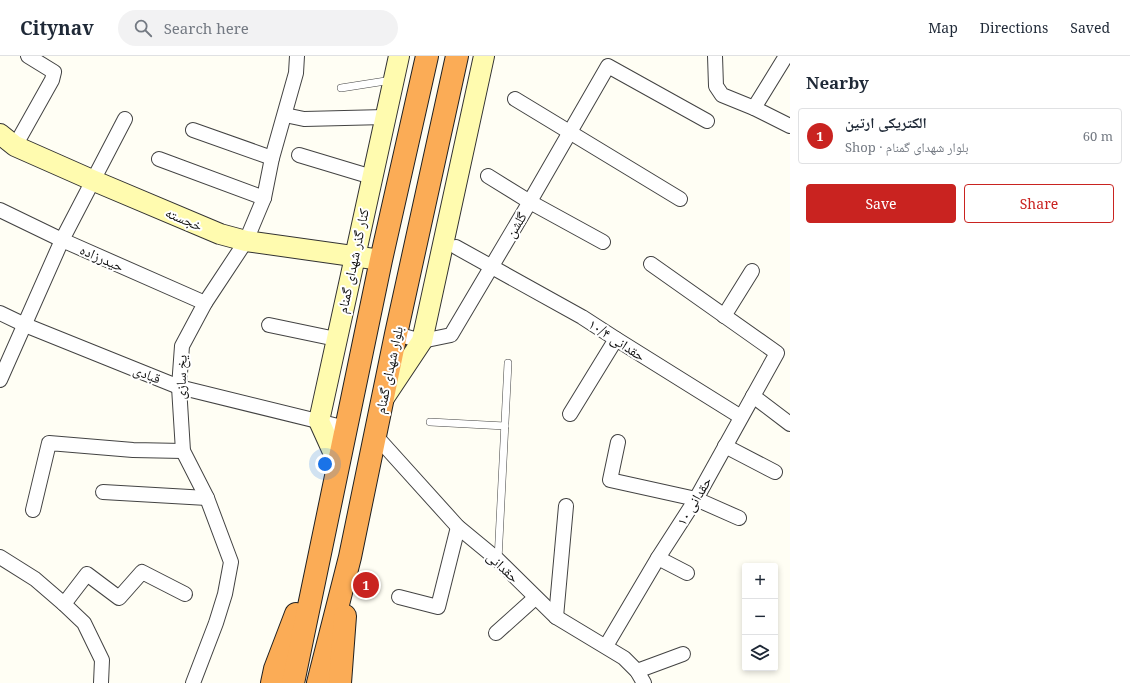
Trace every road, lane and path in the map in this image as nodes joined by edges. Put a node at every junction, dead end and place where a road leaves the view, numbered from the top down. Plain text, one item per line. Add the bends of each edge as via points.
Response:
1 (28, 56) edge
2 (297, 56) edge
3 (399, 56) edge
4 (427, 56) edge
5 (457, 56) edge
6 (484, 56) edge
7 (715, 56) edge
8 (786, 56) edge
9 (394, 79) junction
10 (340, 88) dead end
11 (515, 99) dead end
12 (754, 108) junction
13 (285, 115) junction
14 (413, 115) junction
15 (385, 117) junction
16 (125, 119) dead end
17 (443, 121) junction
18 (707, 121) dead end
19 (790, 126) edge
20 (193, 130) dead end
21 (570, 132) junction
22 (7, 140) edge
23 (299, 155) dead end
24 (272, 158) junction
25 (159, 159) dead end
26 (488, 176) dead end
27 (372, 177) junction
28 (92, 180) junction
29 (264, 198) junction
30 (680, 199) dead end
31 (530, 202) junction
32 (0, 210) edge
33 (62, 240) junction
34 (246, 241) junction
35 (602, 242) dead end
36 (456, 247) dead end
37 (355, 256) junction
38 (381, 260) junction
39 (651, 264) dead end
40 (492, 266) junction
41 (752, 271) dead end
42 (205, 303) junction
43 (0, 313) edge
44 (724, 316) junction
45 (25, 325) junction
46 (269, 325) dead end
47 (396, 334) junction
48 (336, 339) junction
49 (616, 339) junction
50 (422, 341) junction
51 (508, 363) dead end
52 (0, 380) edge
53 (179, 387) junction
54 (753, 396) junction
55 (382, 400) junction
56 (570, 414) dead end
57 (741, 417) junction
58 (318, 421) junction
59 (430, 422) dead end
60 (790, 424) edge
61 (505, 426) junction
62 (346, 428) junction
63 (375, 435) junction
64 (618, 442) dead end
65 (725, 446) junction
66 (183, 451) junction
67 (338, 463) junction
68 (775, 472) dead end
69 (103, 492) dead end
70 (207, 498) junction
71 (696, 499) junction
72 (566, 506) dead end
73 (33, 510) dead end
74 (738, 518) dead end
75 (458, 527) junction
76 (0, 557) edge
77 (350, 557) junction
78 (658, 558) junction
79 (498, 560) junction
80 (687, 573) dead end
81 (185, 594) dead end
82 (399, 597) dead end
83 (535, 598) junction
84 (64, 604) junction
85 (556, 618) junction
86 (496, 633) dead end
87 (606, 646) junction
88 (682, 654) dead end
89 (637, 671) junction
90 (98, 682) edge
91 (286, 682) edge
92 (193, 683) edge
93 (318, 683) edge
94 (341, 683) edge
95 (644, 683) edge

1 - 22 street via 54,72 52,80
2 - 13 street, یخ سازی via 296,73
3 - 9 street, کنار گذر شهدای گمنام
4 - 14 highway
5 - 17 highway, بلوار شهدای گمنام
6 - 50 street
7 - 12 street via 716,86 722,95
8 - 12 street
9 - 10 lane
9 - 15 street, کنار گذر شهدای گمنام
11 - 21 street
12 - 19 street
13 - 15 street via 304,119
13 - 24 street, یخ سازی
14 - 17 highway
14 - 38 highway
15 - 27 street, کنار گذر شهدای گمنام
16 - 28 street
17 - 47 highway, بلوار شهدای گمنام
18 - 21 street, گلشن via 608,66
20 - 24 street
21 - 30 street
21 - 31 street, گلشن
22 - 28 street, خجسته
23 - 27 street
24 - 29 street, یخ سازی
25 - 29 street
26 - 31 street
27 - 37 street, کنار گذر شهدای گمنام
28 - 33 street
28 - 34 street, خجسته via 220,234
29 - 34 street, یخ سازی
31 - 35 street
31 - 40 street, گلشن
32 - 33 street, حیدرزاده
33 - 42 street, حیدرزاده
33 - 45 street
34 - 37 street, خجسته
34 - 42 street, یخ سازی
36 - 40 street, حقدانی ۱۰/۴
37 - 38 street, خجسته
37 - 48 street, کنار گذر شهدای گمنام
38 - 62 highway
39 - 44 street
40 - 49 street, حقدانی ۱۰/۴
40 - 50 street, گلشن via 451,335
41 - 44 street
42 - 53 street, یخ سازی via 182,346
43 - 45 street, قبادی
44 - 54 street, حقدانی ۱۰ via 777,353
45 - 52 street
45 - 53 street, قبادی
46 - 48 street
47 - 50 street, گلشن
47 - 55 highway, بلوار شهدای گمنام
48 - 58 street, کنار گذر شهدای گمنام
49 - 56 street
49 - 57 street, حقدانی ۱۰/۴
50 - 55 street
51 - 61 lane
53 - 58 street, قبادی
53 - 66 street, یخ سازی
54 - 57 street, حقدانی ۱۰
54 - 60 street
55 - 63 highway, بلوار شهدای گمنام
57 - 65 street, حقدانی ۱۰
58 - 62 street, قبادی
58 - 67 street
59 - 61 lane
61 - 79 lane
62 - 67 highway
63 - 75 street, حقدانی
63 - 77 highway, بلوار شهدای گمنام
64 - 71 street via 610,480
65 - 68 street
65 - 71 street, حقدانی ۱۰
66 - 70 street, یخ سازی
66 - 73 street via 49,443
67 - 91 highway via 320,551 275,669
69 - 70 street
70 - 92 street, یخ سازی via 231,562 216,623
71 - 74 street
71 - 78 street, حقدانی ۱۰
72 - 85 street
75 - 79 street, حقدانی
75 - 82 street via 438,607
76 - 84 street via 35,579
77 - 93 highway, بلوار شهدای گمنام
77 - 94 highway
78 - 80 street
78 - 87 street, حقدانی ۱۰
79 - 83 street, حقدانی
81 - 84 street via 142,572 119,598 87,574
83 - 85 street, حقدانی
83 - 86 street
84 - 90 street via 84,624 102,660
85 - 87 street, حقدانی
87 - 89 street, حقدانی
88 - 89 street
89 - 95 street, حقدانی

